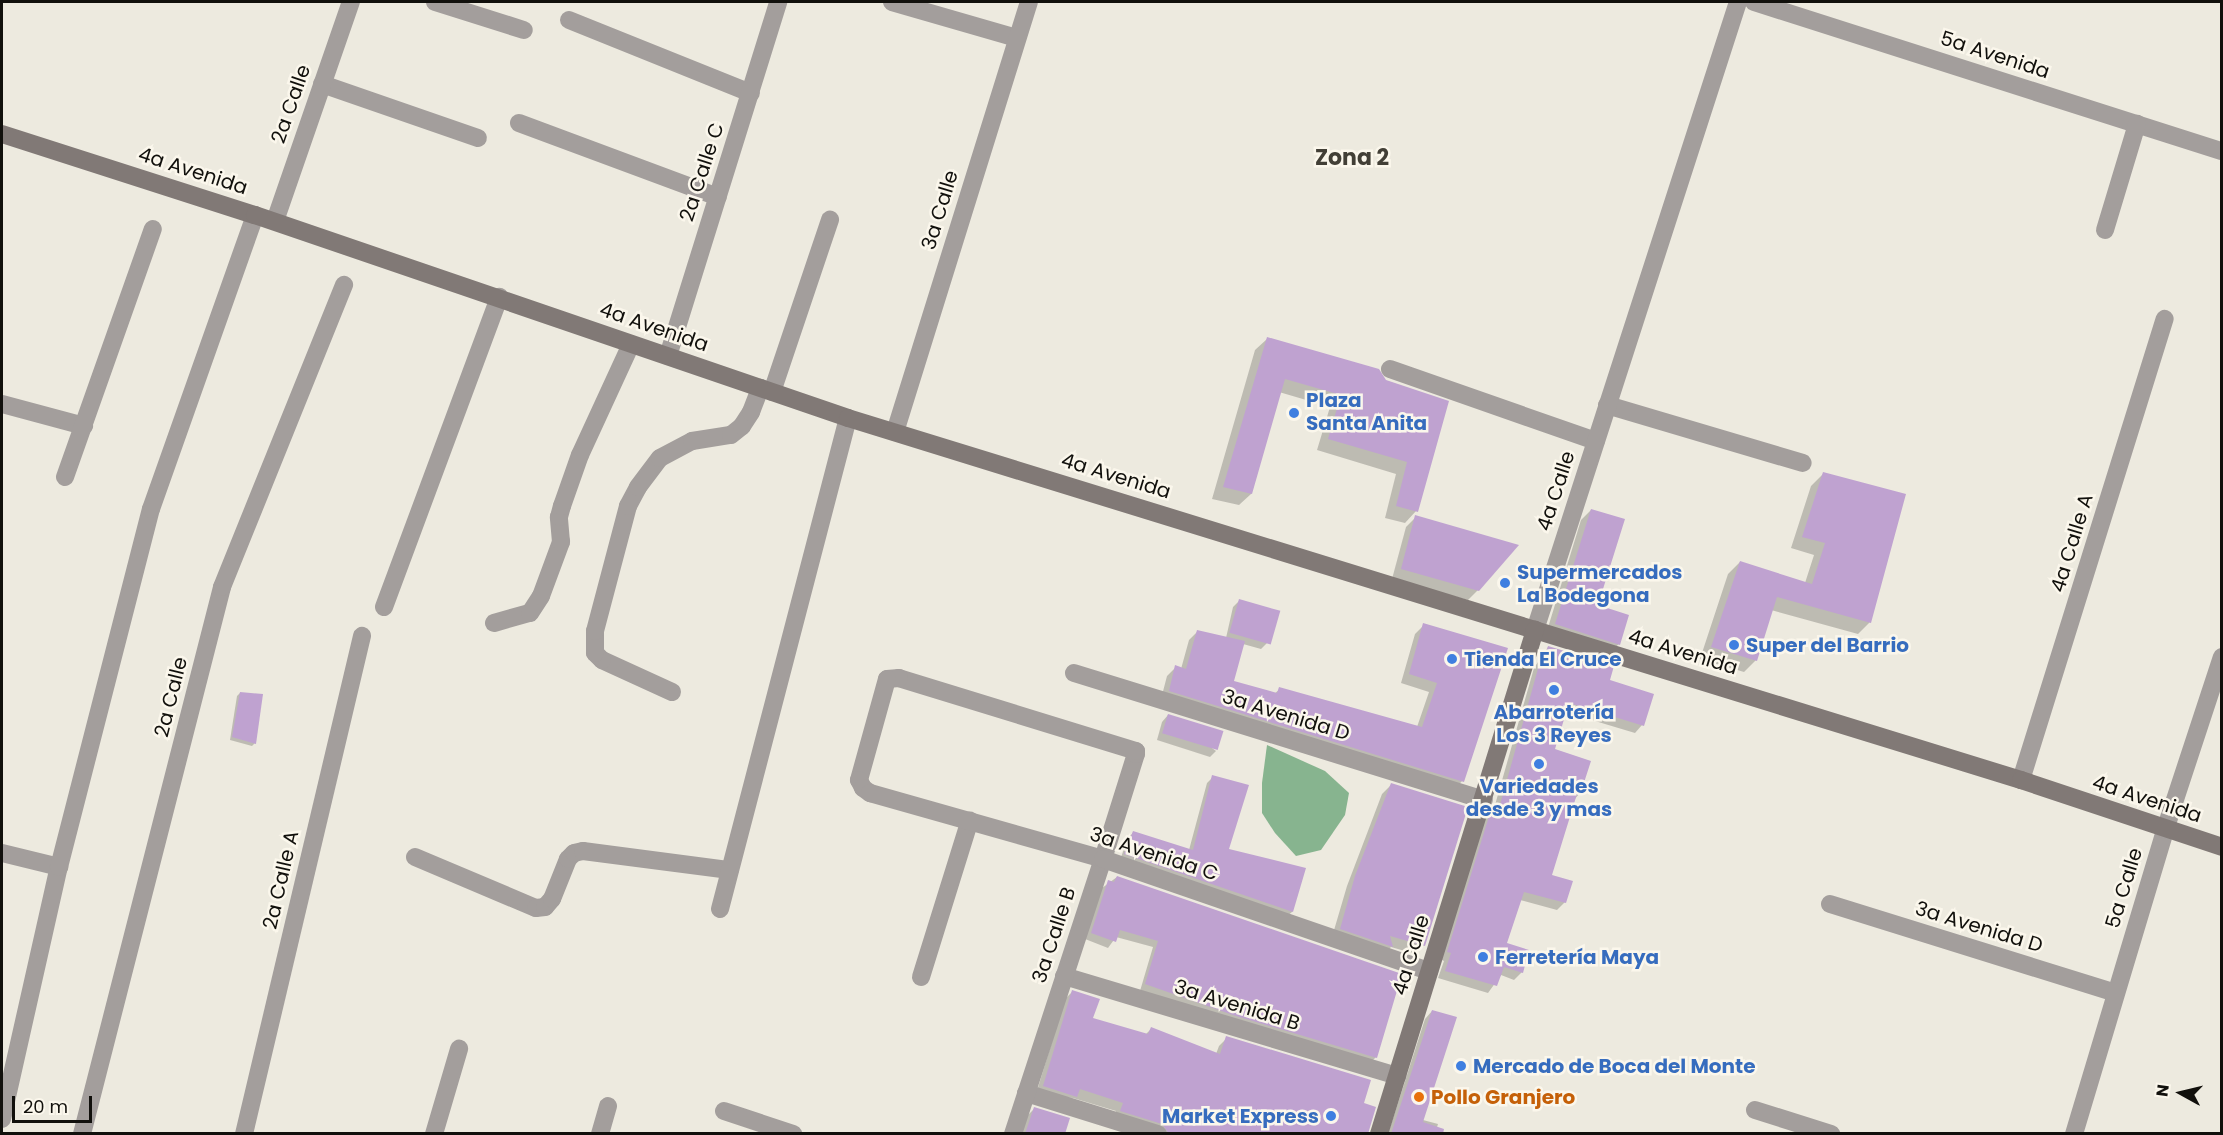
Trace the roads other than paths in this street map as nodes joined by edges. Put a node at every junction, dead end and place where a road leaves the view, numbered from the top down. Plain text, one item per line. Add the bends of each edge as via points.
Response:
1 (351, 2) edge
2 (435, 2) edge
3 (778, 2) edge
4 (892, 2) edge
5 (1029, 2) edge
6 (1738, 2) edge
7 (1754, 2) edge
8 (568, 20) dead end
9 (524, 30) dead end
10 (1017, 38) junction
11 (322, 84) junction
12 (751, 93) junction
13 (519, 123) dead end
14 (2137, 124) junction
15 (2, 134) edge
16 (478, 138) dead end
17 (2222, 151) edge
18 (718, 197) junction
19 (255, 215) junction
20 (830, 220) dead end
21 (275, 221) junction
22 (153, 229) dead end
23 (2105, 230) dead end
24 (344, 285) dead end
25 (499, 297) junction
26 (2165, 319) dead end
27 (632, 344) junction
28 (668, 356) junction
29 (1390, 369) dead end
30 (766, 390) junction
31 (2, 404) edge
32 (1608, 405) junction
33 (848, 418) junction
34 (84, 426) junction
35 (895, 432) junction
36 (1596, 441) junction
37 (1803, 463) dead end
38 (65, 477) dead end
39 (384, 607) dead end
40 (494, 623) dead end
41 (1534, 630) junction
42 (362, 636) dead end
43 (2222, 657) edge
44 (1074, 673) dead end
45 (672, 692) dead end
46 (2021, 780) junction
47 (863, 788) joint
48 (1484, 800) junction
49 (970, 820) junction
50 (2166, 830) junction
51 (2222, 847) edge
52 (2, 853) edge
53 (415, 857) dead end
54 (1102, 859) junction
55 (59, 867) junction
56 (730, 870) junction
57 (1830, 904) dead end
58 (720, 909) dead end
59 (1429, 971) junction
60 (1064, 976) junction
61 (921, 977) dead end
62 (2115, 993) junction
63 (459, 1049) dead end
64 (1397, 1076) junction
65 (5, 1092) edge
66 (1026, 1093) junction
67 (608, 1106) dead end
68 (1755, 1110) dead end
69 (724, 1111) dead end
70 (2, 1119) edge
71 (781, 1132) edge
72 (82, 1134) edge
73 (244, 1134) edge
74 (434, 1134) edge
75 (600, 1134) edge
76 (1013, 1134) edge
77 (1158, 1134) edge
78 (1379, 1134) edge
79 (1831, 1134) edge
80 (2074, 1134) edge

1 - 11 street, 2a Calle
2 - 9 street
3 - 12 street, 2a Calle C
4 - 10 street
5 - 10 street, 3a Calle
6 - 32 street, 4a Calle
7 - 14 street, 5a Avenida
8 - 12 street
10 - 35 street, 3a Calle
11 - 16 street
11 - 21 street, 2a Calle
12 - 18 street, 2a Calle C
13 - 18 street
14 - 17 street, 5a Avenida
14 - 23 street
15 - 19 main road, 4a Avenida
18 - 28 street, 2a Calle C
19 - 21 main road, 4a Avenida
19 - 55 street via 151,509
20 - 30 street
21 - 25 main road, 4a Avenida
22 - 34 street
24 - 72 street, 2a Calle via 222,586
25 - 27 main road, 4a Avenida
25 - 39 street
26 - 46 street, 4a Calle A
27 - 28 main road, 4a Avenida
27 - 40 street via 580,455 559,516 561,542 541,596 530,613
28 - 30 main road, 4a Avenida
29 - 36 street
30 - 33 main road, 4a Avenida
30 - 45 street via 742,426 731,435 692,441 660,458 628,506 595,631 595,653 602,660
31 - 34 street
32 - 36 street, 4a Calle
32 - 37 street
33 - 35 main road, 4a Avenida
33 - 56 street
34 - 38 street
35 - 41 main road, 4a Avenida
36 - 41 street, 4a Calle
41 - 46 main road, 4a Avenida
41 - 48 main road, 4a Calle
42 - 73 street, 2a Calle A
43 - 50 street, 5a Calle
44 - 48 street, 3a Avenida D
46 - 50 main road, 4a Avenida
47 - 49 street, 3a Avenida C
47 - 54 street, 3a Calle B via 859,780 882,690 887,680 898,678 1136,751
48 - 59 main road, 4a Calle
49 - 54 street, 3a Avenida C
49 - 61 street
50 - 51 main road, 4a Avenida
50 - 62 street, 5a Calle
52 - 55 street
53 - 56 street via 536,908 545,907 552,899 568,859 583,851
54 - 59 street, 3a Avenida C
54 - 60 street, 3a Calle B
55 - 65 street
56 - 58 street
57 - 62 street, 3a Avenida D
59 - 64 main road, 4a Calle
60 - 64 street, 3a Avenida B
60 - 66 street, 3a Calle B
62 - 80 street, 5a Calle
63 - 74 street
64 - 78 main road, 4a Calle
65 - 70 street
66 - 76 street, 3a Calle B
66 - 77 street
67 - 75 street
68 - 79 street
69 - 71 street

